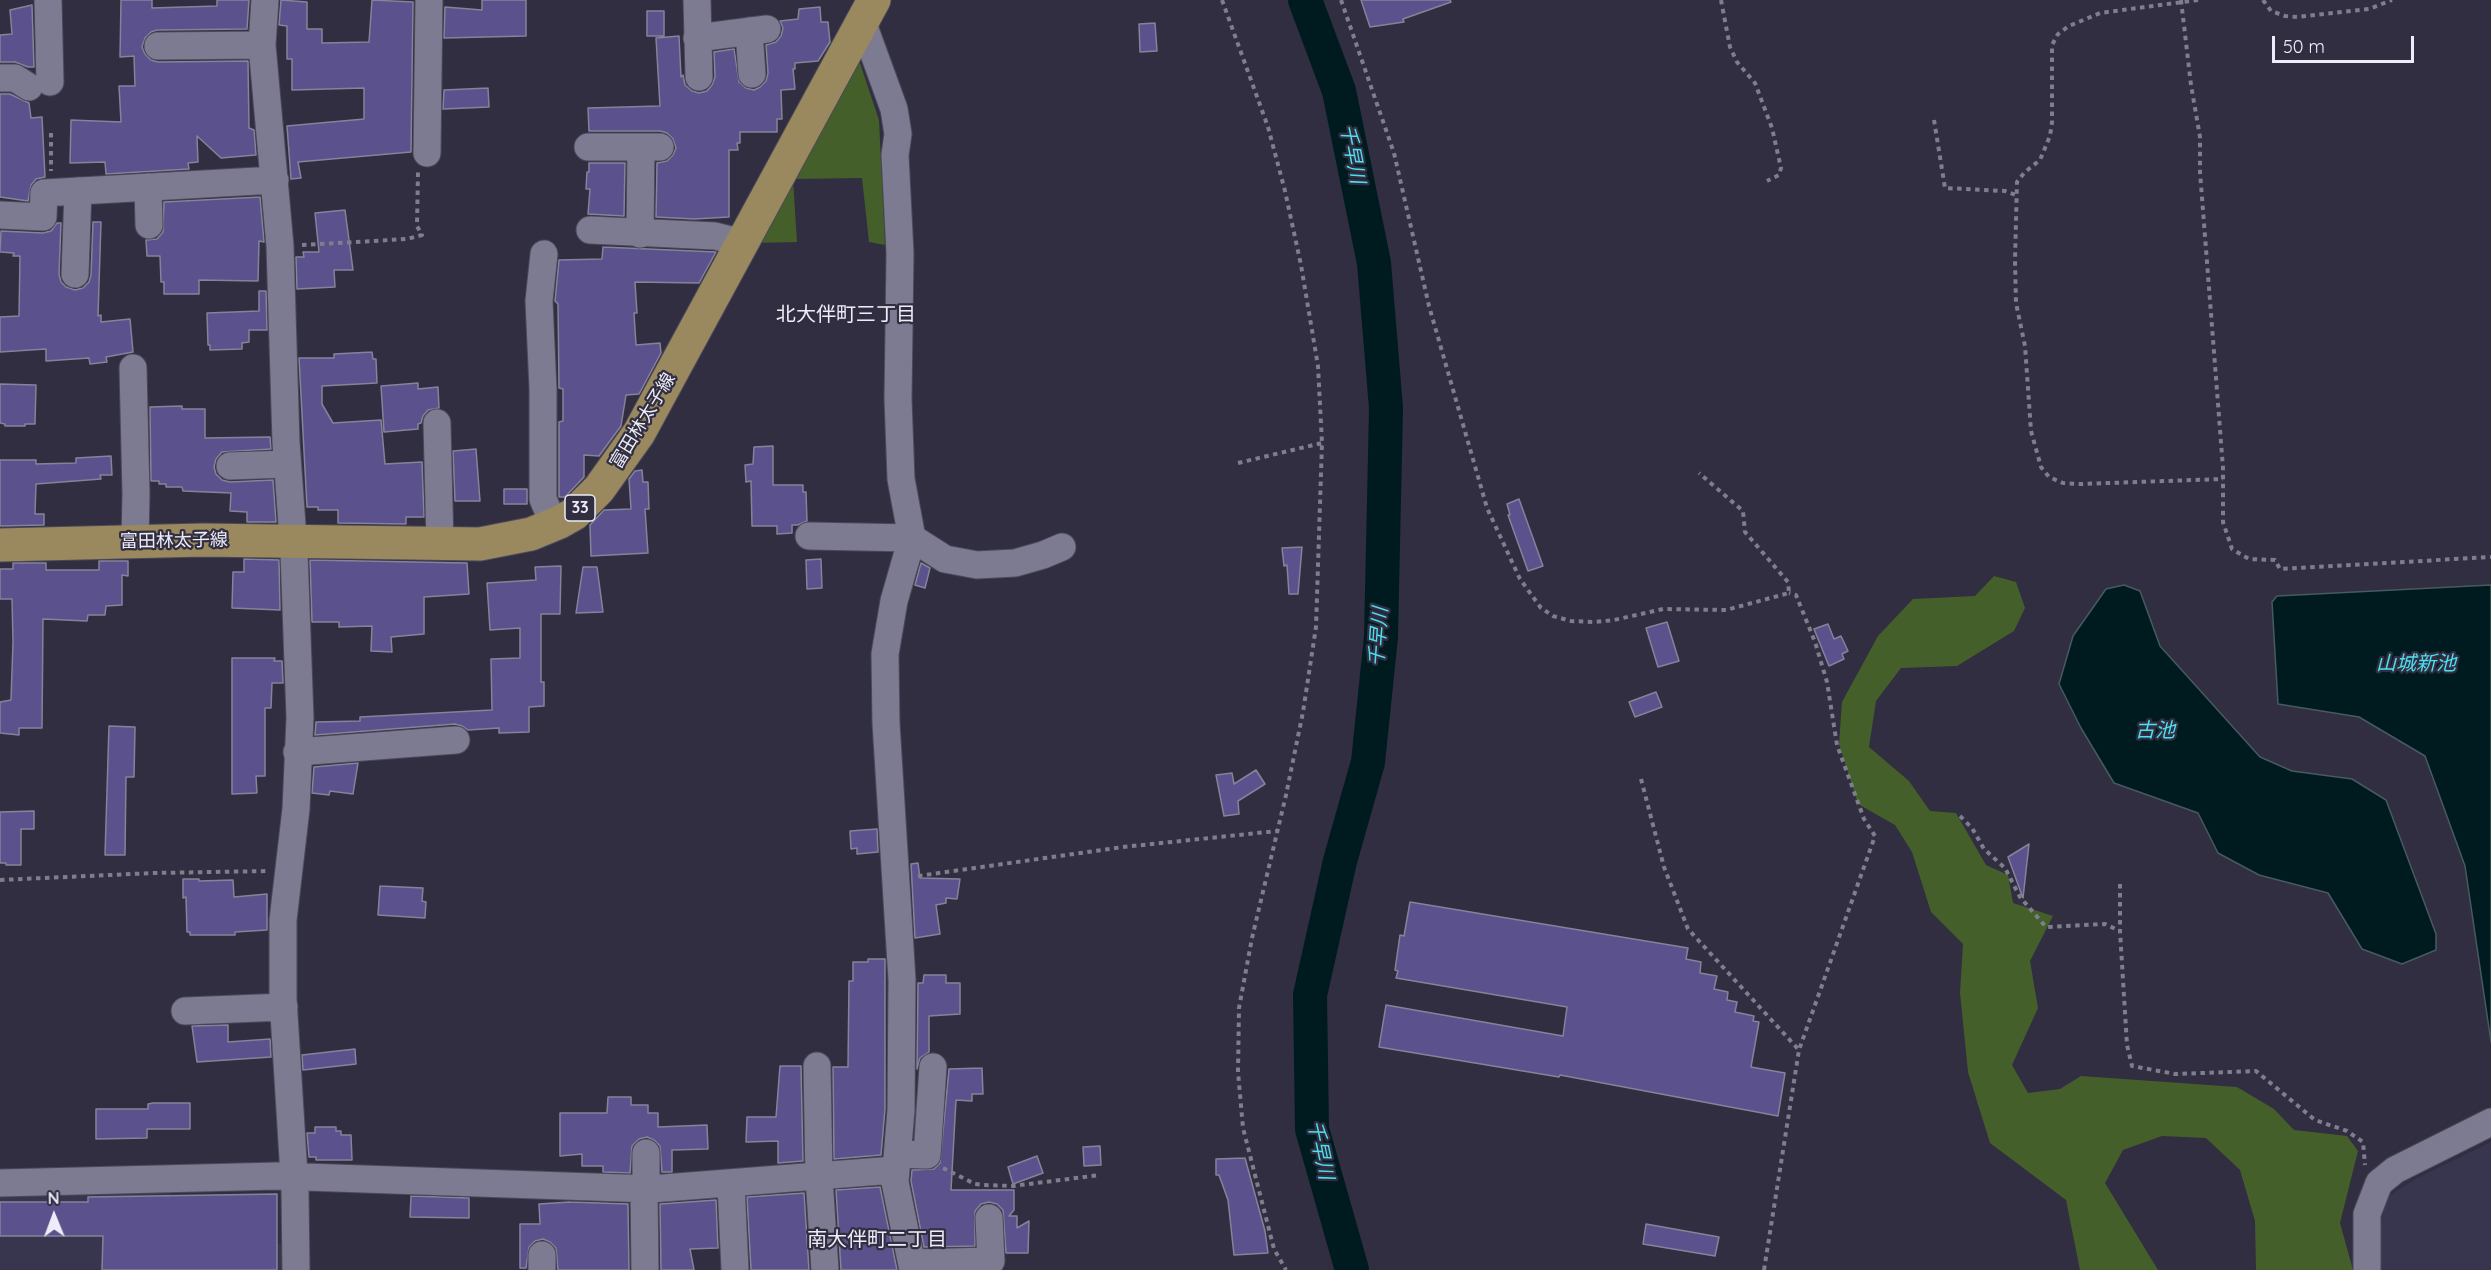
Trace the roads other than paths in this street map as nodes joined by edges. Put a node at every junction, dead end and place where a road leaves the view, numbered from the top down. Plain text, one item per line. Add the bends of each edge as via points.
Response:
1 (48, 0) edge
2 (265, 0) edge
3 (429, 0) edge
4 (697, 0) edge
5 (868, 11) edge
6 (697, 38) junction
7 (262, 45) junction
8 (158, 46) dead end
9 (752, 74) dead end
10 (699, 77) dead end
11 (0, 78) edge
12 (588, 147) dead end
13 (423, 158) road end
14 (275, 180) junction
15 (148, 186) junction
16 (78, 191) junction
17 (0, 214) edge
18 (149, 225) dead end
19 (590, 230) dead end
20 (640, 234) junction
21 (742, 243) junction
22 (544, 254) dead end
23 (75, 274) dead end
24 (133, 368) dead end
25 (437, 423) dead end
26 (287, 464) junction
27 (230, 466) dead end
28 (554, 525) junction
29 (809, 536) dead end
30 (912, 538) junction
31 (292, 540) junction
32 (135, 541) junction
33 (440, 544) junction
34 (0, 545) edge
35 (1062, 547) dead end
36 (456, 740) dead end
37 (297, 752) junction
38 (284, 1008) junction
39 (185, 1011) dead end
40 (818, 1066) dead end
41 (933, 1067) dead end
42 (2491, 1122) edge
43 (646, 1153) dead end
44 (896, 1162) junction
45 (293, 1177) junction
46 (819, 1177) junction
47 (0, 1183) edge
48 (731, 1184) junction
49 (645, 1189) junction
50 (989, 1218) dead end
51 (913, 1267) edge
52 (296, 1270) edge
53 (645, 1270) edge
54 (735, 1270) edge
55 (825, 1270) edge
56 (2367, 1270) edge

1 - 11 street via 40,84
2 - 7 street
3 - 13 street
4 - 6 street
5 - 21 main road, 富田林太子線 / 33
5 - 30 street via 897,121 898,407 902,488
6 - 9 street via 758,30
6 - 10 street
7 - 8 street
7 - 14 street
12 - 20 street via 651,147
14 - 15 street
14 - 26 street
15 - 16 street
15 - 18 street
16 - 17 street via 44,193 43,218
16 - 23 street
19 - 20 street
20 - 21 street via 715,236
21 - 28 main road, 富田林太子線 / 33 via 626,453 588,500
22 - 28 street via 539,301 543,499
24 - 32 street
25 - 33 street
26 - 27 street
26 - 31 street
28 - 33 main road, 富田林太子線 / 33 via 497,542
29 - 30 street
30 - 35 street via 945,559 977,565 1015,563
30 - 44 street via 894,601 885,654 886,749 902,980 901,1110
31 - 32 main road, 富田林太子線 / 33
31 - 33 main road, 富田林太子線 / 33
31 - 37 street via 300,718
32 - 34 main road, 富田林太子線 / 33
36 - 37 street
37 - 38 street via 296,809 283,920
38 - 39 street
38 - 45 street
40 - 46 street
41 - 44 street via 927,1155
42 - 56 street via 2395,1170 2379,1183 2367,1214
43 - 49 street
44 - 46 street
44 - 51 street via 895,1182
45 - 47 street
45 - 49 street
45 - 52 street
46 - 48 street
46 - 55 street
48 - 49 street
48 - 54 street
49 - 53 street
50 - 51 street via 1000,1261

